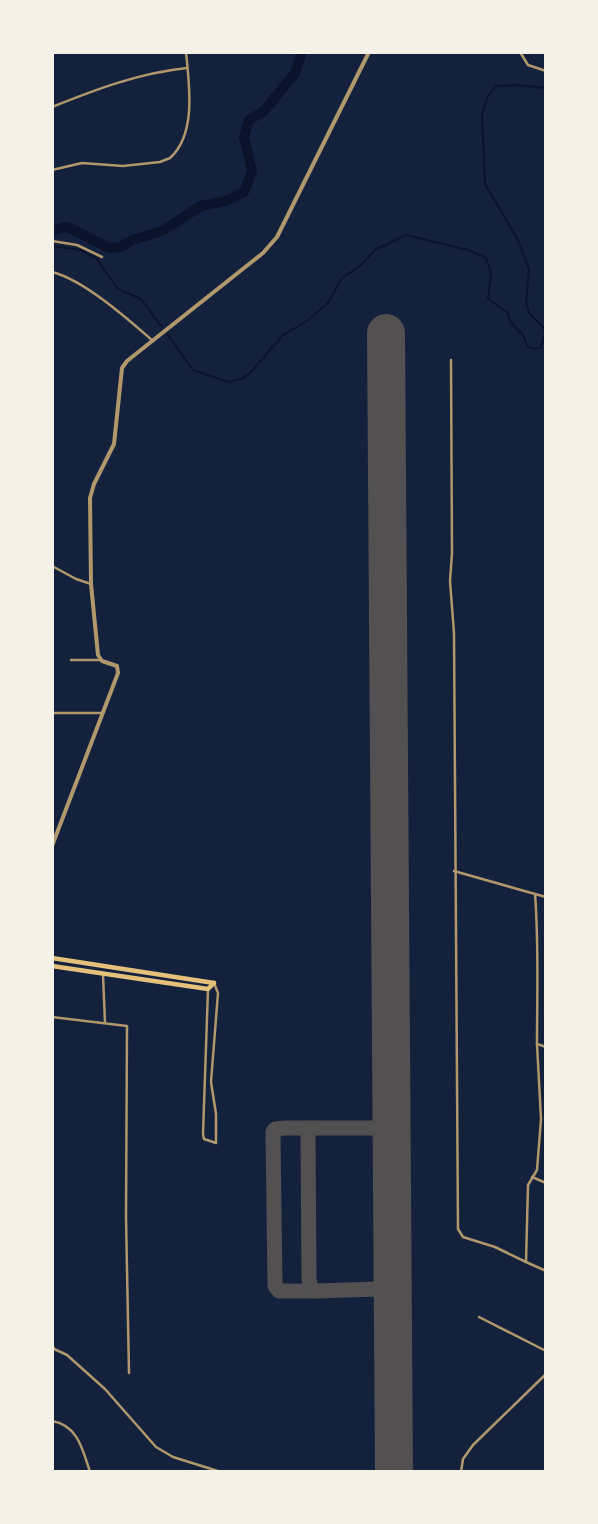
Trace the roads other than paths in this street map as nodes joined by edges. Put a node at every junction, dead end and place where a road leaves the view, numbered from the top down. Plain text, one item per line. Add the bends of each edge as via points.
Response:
1 (186, 52) edge
2 (369, 52) edge
3 (520, 52) edge
4 (187, 68) junction
5 (546, 71) edge
6 (52, 107) edge
7 (52, 170) edge
8 (52, 241) edge
9 (102, 257) dead end
10 (52, 272) edge
11 (153, 341) junction
12 (451, 360) dead end
13 (52, 566) edge
14 (91, 584) junction
15 (71, 660) dead end
16 (100, 660) junction
17 (52, 713) edge
18 (103, 713) junction
19 (52, 846) edge
20 (454, 871) junction
21 (536, 894) junction
22 (546, 897) edge
23 (52, 958) edge
24 (64, 960) junction
25 (52, 966) edge
26 (63, 968) junction
27 (103, 973) junction
28 (214, 983) junction
29 (208, 989) junction
30 (52, 1017) edge
31 (105, 1022) junction
32 (537, 1044) junction
33 (546, 1047) edge
34 (542, 1119) junction
35 (546, 1121) edge
36 (532, 1177) junction
37 (546, 1183) edge
38 (526, 1262) junction
39 (546, 1271) edge
40 (479, 1317) dead end
41 (52, 1344) edge
42 (53, 1349) edge
43 (546, 1351) edge
44 (129, 1373) dead end
45 (546, 1374) edge
46 (52, 1421) edge
47 (90, 1472) edge
48 (222, 1472) edge
49 (461, 1472) edge

1 - 4 street
2 - 11 street via 276,237 262,253
3 - 5 street via 528,65
4 - 6 street via 138,76
4 - 7 street via 186,128 170,158 123,166 82,162
8 - 9 street via 77,245
10 - 11 street via 92,293
11 - 14 street via 127,361 120,375 114,444 90,498
12 - 20 street
13 - 14 street
14 - 16 street
15 - 16 street
16 - 18 street via 119,668
17 - 18 street
18 - 19 street
20 - 21 street
20 - 38 street via 459,1232 463,1237 495,1247
21 - 22 street
21 - 32 street via 539,957
23 - 24 highway
24 - 26 street
24 - 28 highway
25 - 26 highway
26 - 27 highway
27 - 29 highway
27 - 31 street
28 - 29 highway
28 - 29 street via 218,992 211,1082 216,1143 204,1140 203,1134
30 - 31 street
31 - 44 street via 128,1028 126,1217
32 - 33 street
32 - 34 street
34 - 35 street
34 - 36 street via 537,1170
36 - 37 street
36 - 38 street via 528,1185
38 - 39 street
40 - 43 street
41 - 42 street
42 - 48 street via 67,1355 105,1389 156,1447 173,1457
45 - 49 street via 473,1445 463,1459
46 - 47 street via 61,1422 75,1434

